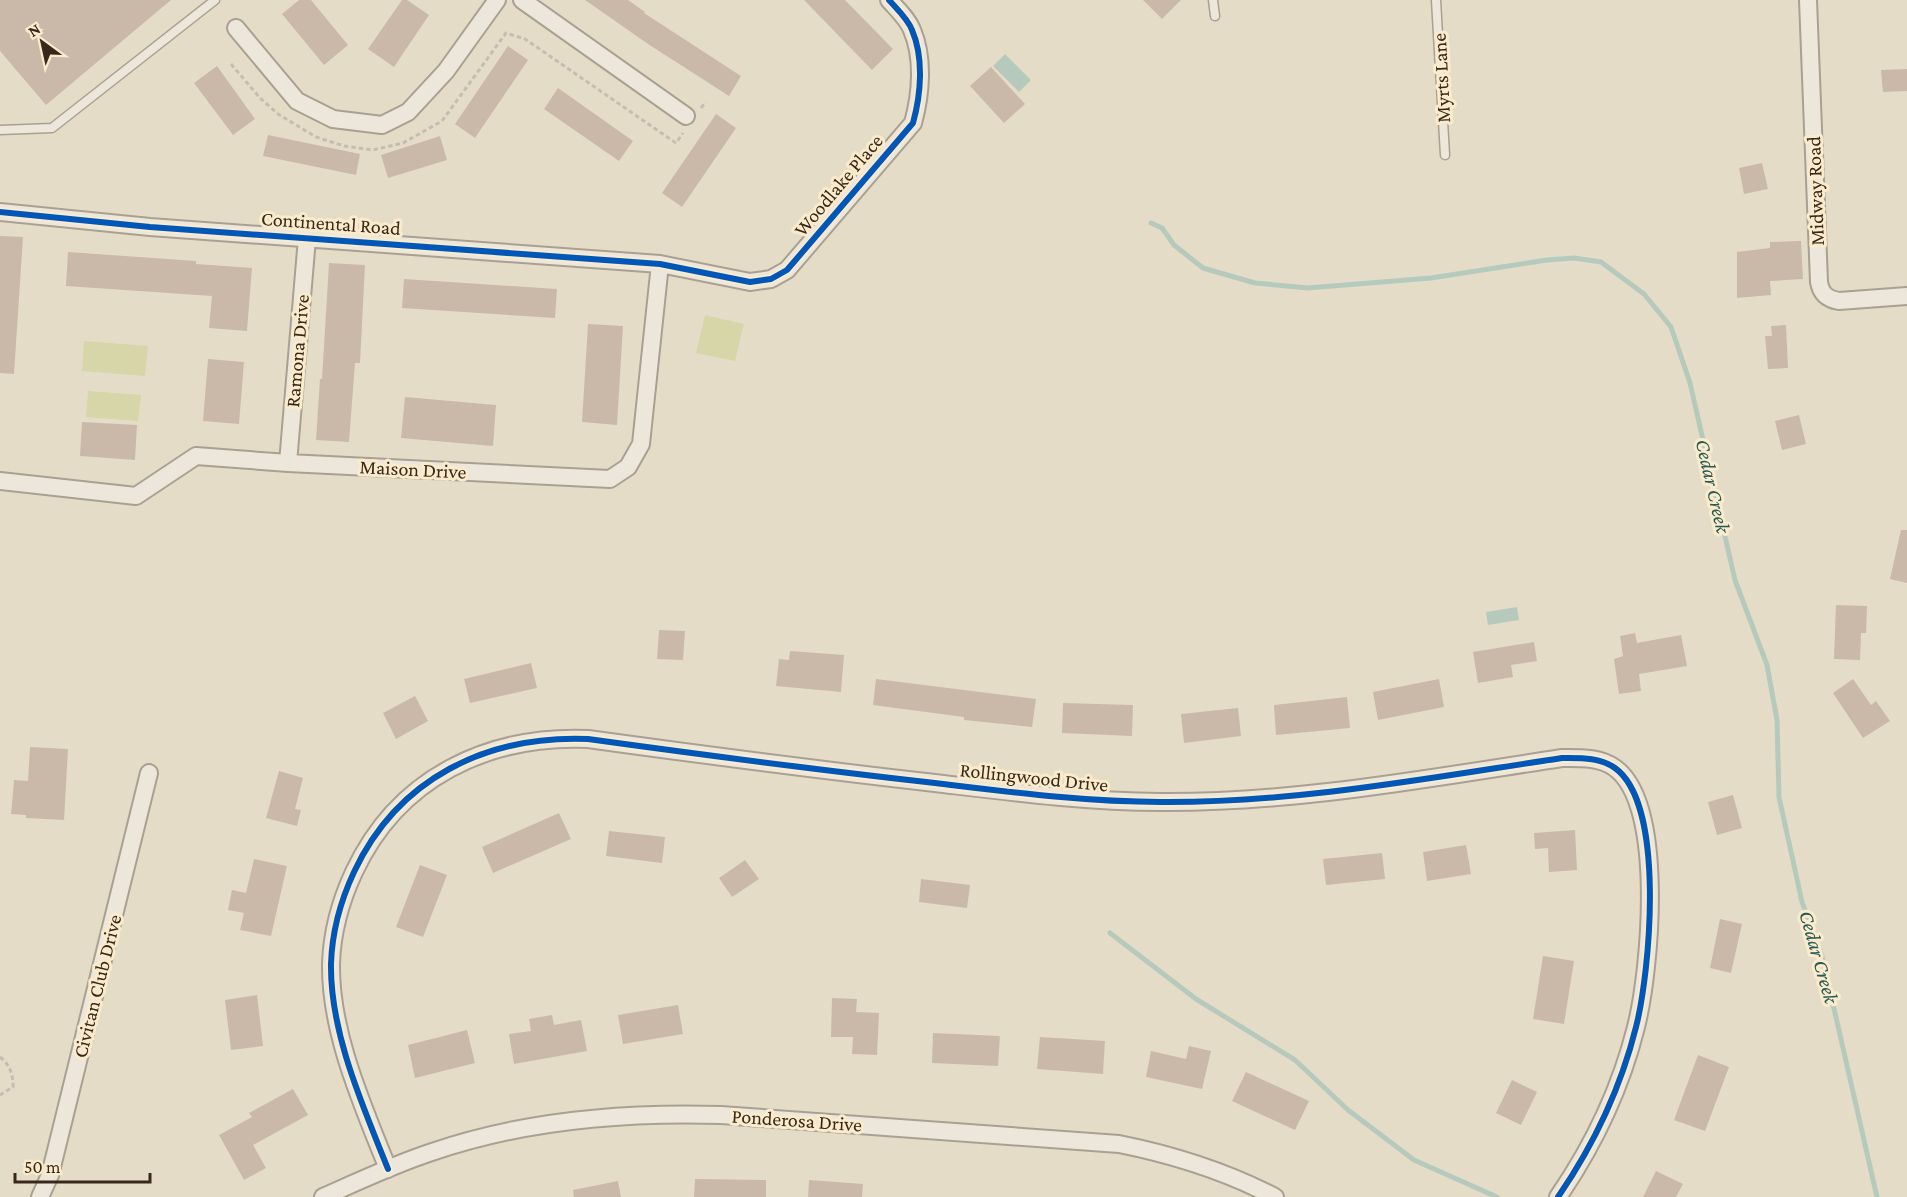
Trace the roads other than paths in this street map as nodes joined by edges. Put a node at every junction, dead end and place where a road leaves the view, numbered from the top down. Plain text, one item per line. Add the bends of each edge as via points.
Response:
1 (215, 0) edge
2 (497, 0) edge
3 (522, 0) edge
4 (889, 0) edge
5 (1213, 0) edge
6 (1436, 0) edge
7 (1808, 0) edge
8 (1215, 16) dead end
9 (236, 28) dead end
10 (691, 118) road end
11 (0, 130) edge
12 (1445, 155) dead end
13 (0, 212) edge
14 (307, 238) junction
15 (660, 264) junction
16 (1907, 296) edge
17 (288, 463) junction
18 (0, 481) edge
19 (149, 773) dead end
20 (388, 1169) junction
21 (40, 1197) edge
22 (323, 1197) edge
23 (1275, 1197) edge
24 (1558, 1197) edge

1 - 11 lane via 52,128
2 - 9 street via 446,71 408,112 382,125 333,119 297,101
3 - 10 street
4 - 15 street, Woodlake Place via 912,29 919,56 920,99 913,123 787,270 771,279 750,282
5 - 8 lane
6 - 12 lane, Myrts Lane
7 - 16 street, Midway Road via 1820,290 1824,296 1839,301
13 - 14 street, Continental Road
14 - 15 street, Continental Road
14 - 17 street, Ramona Drive
15 - 17 street, Maison Drive via 641,444 628,467 610,479
17 - 18 street, Maison Drive via 196,456 136,496
19 - 21 street, Civitan Club Drive via 50,1174
20 - 22 street, Ponderosa Drive
20 - 23 street, Ponderosa Drive via 432,1152 510,1131 593,1117 685,1113 1119,1144 1208,1167
20 - 24 street, Rollingwood Drive via 342,1042 331,965 334,928 343,895 381,826 429,780 476,756 534,741 564,738 1051,796 1162,802 1314,794 1582,758 1614,767 1625,777 1641,807 1650,881 1648,938 1636,1027 1622,1070 1603,1119

